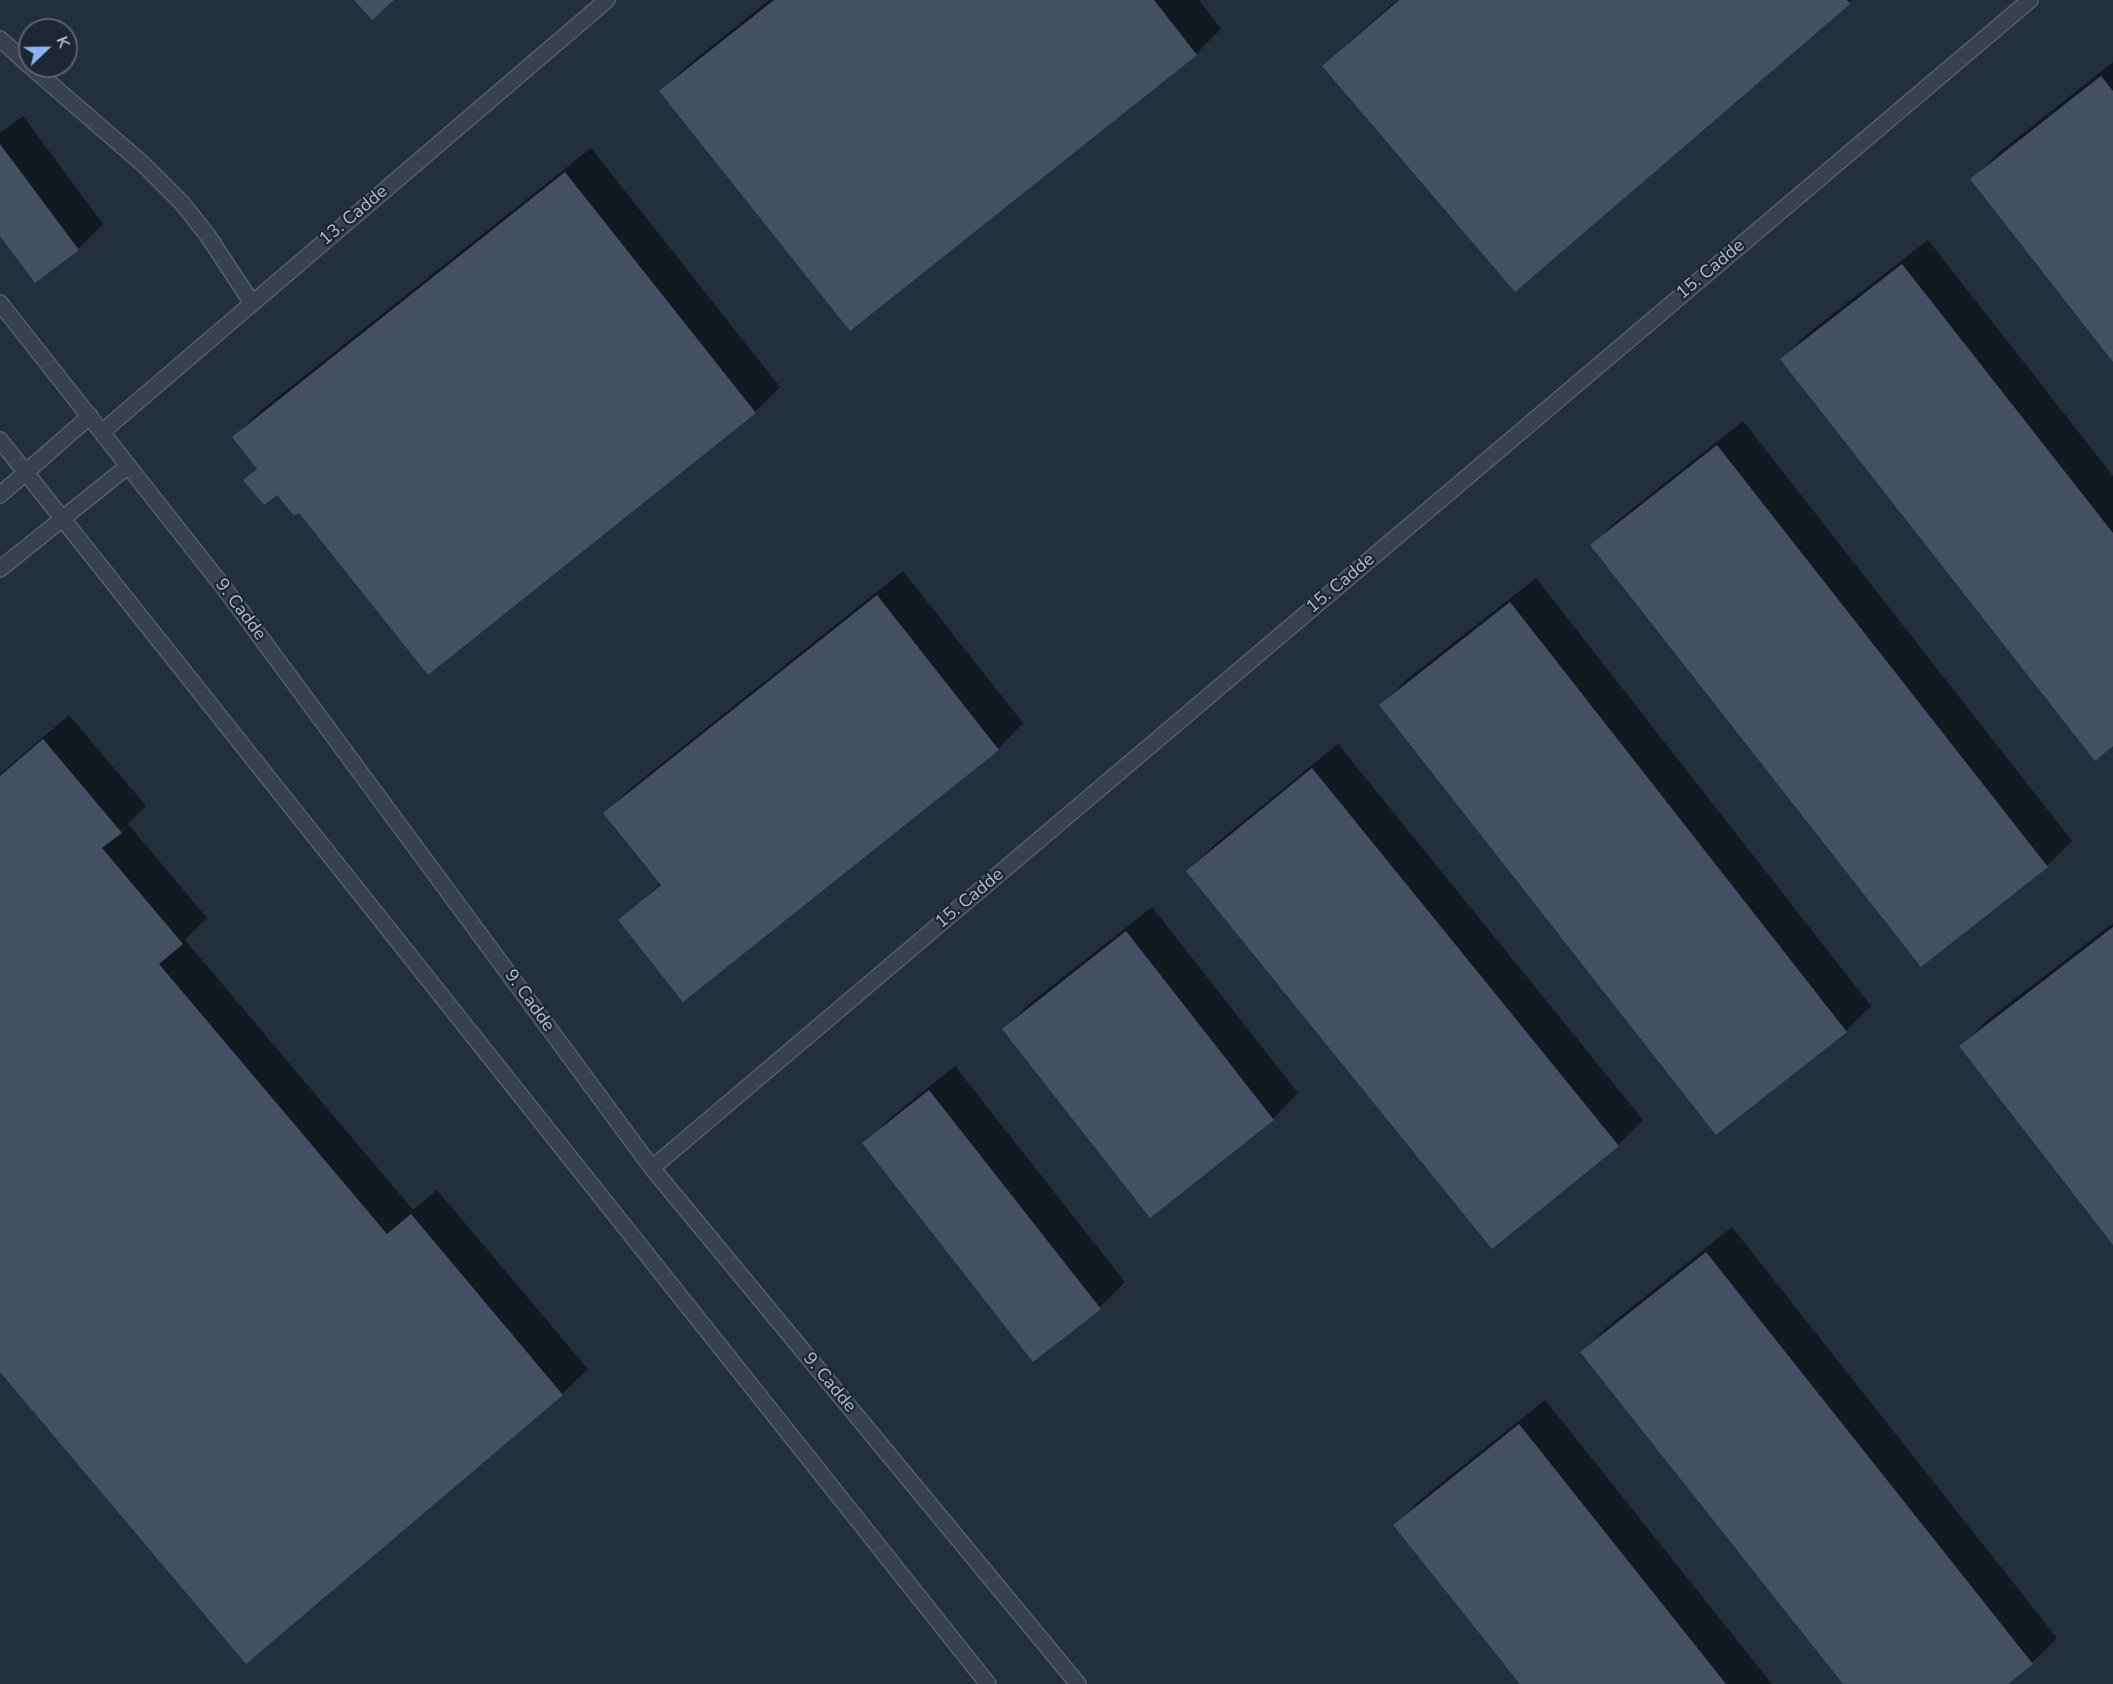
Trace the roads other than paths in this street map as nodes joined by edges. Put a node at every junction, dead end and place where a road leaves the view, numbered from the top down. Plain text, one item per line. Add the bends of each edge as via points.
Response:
1 (607, 0) edge
2 (2030, 0) edge
3 (0, 39) edge
4 (18, 55) edge
5 (44, 78) edge
6 (0, 303) edge
7 (252, 303) junction
8 (90, 416) junction
9 (102, 432) junction
10 (0, 440) edge
11 (128, 466) junction
12 (26, 472) junction
13 (0, 495) edge
14 (63, 519) junction
15 (0, 569) edge
16 (652, 1168) junction
17 (988, 1684) edge
18 (1078, 1684) edge

1 - 7 lane, 13. Cadde
2 - 16 lane, 15. Cadde
3 - 4 lane
5 - 7 lane via 182,203
6 - 8 lane, 9. Cadde
7 - 9 lane, 13. Cadde
8 - 9 lane, 9. Cadde
8 - 12 lane
9 - 11 lane, 9. Cadde
10 - 12 lane
11 - 14 lane
11 - 16 lane, 9. Cadde via 225,589
12 - 13 lane
12 - 14 lane
14 - 15 lane
14 - 17 lane
16 - 18 lane, 9. Cadde

